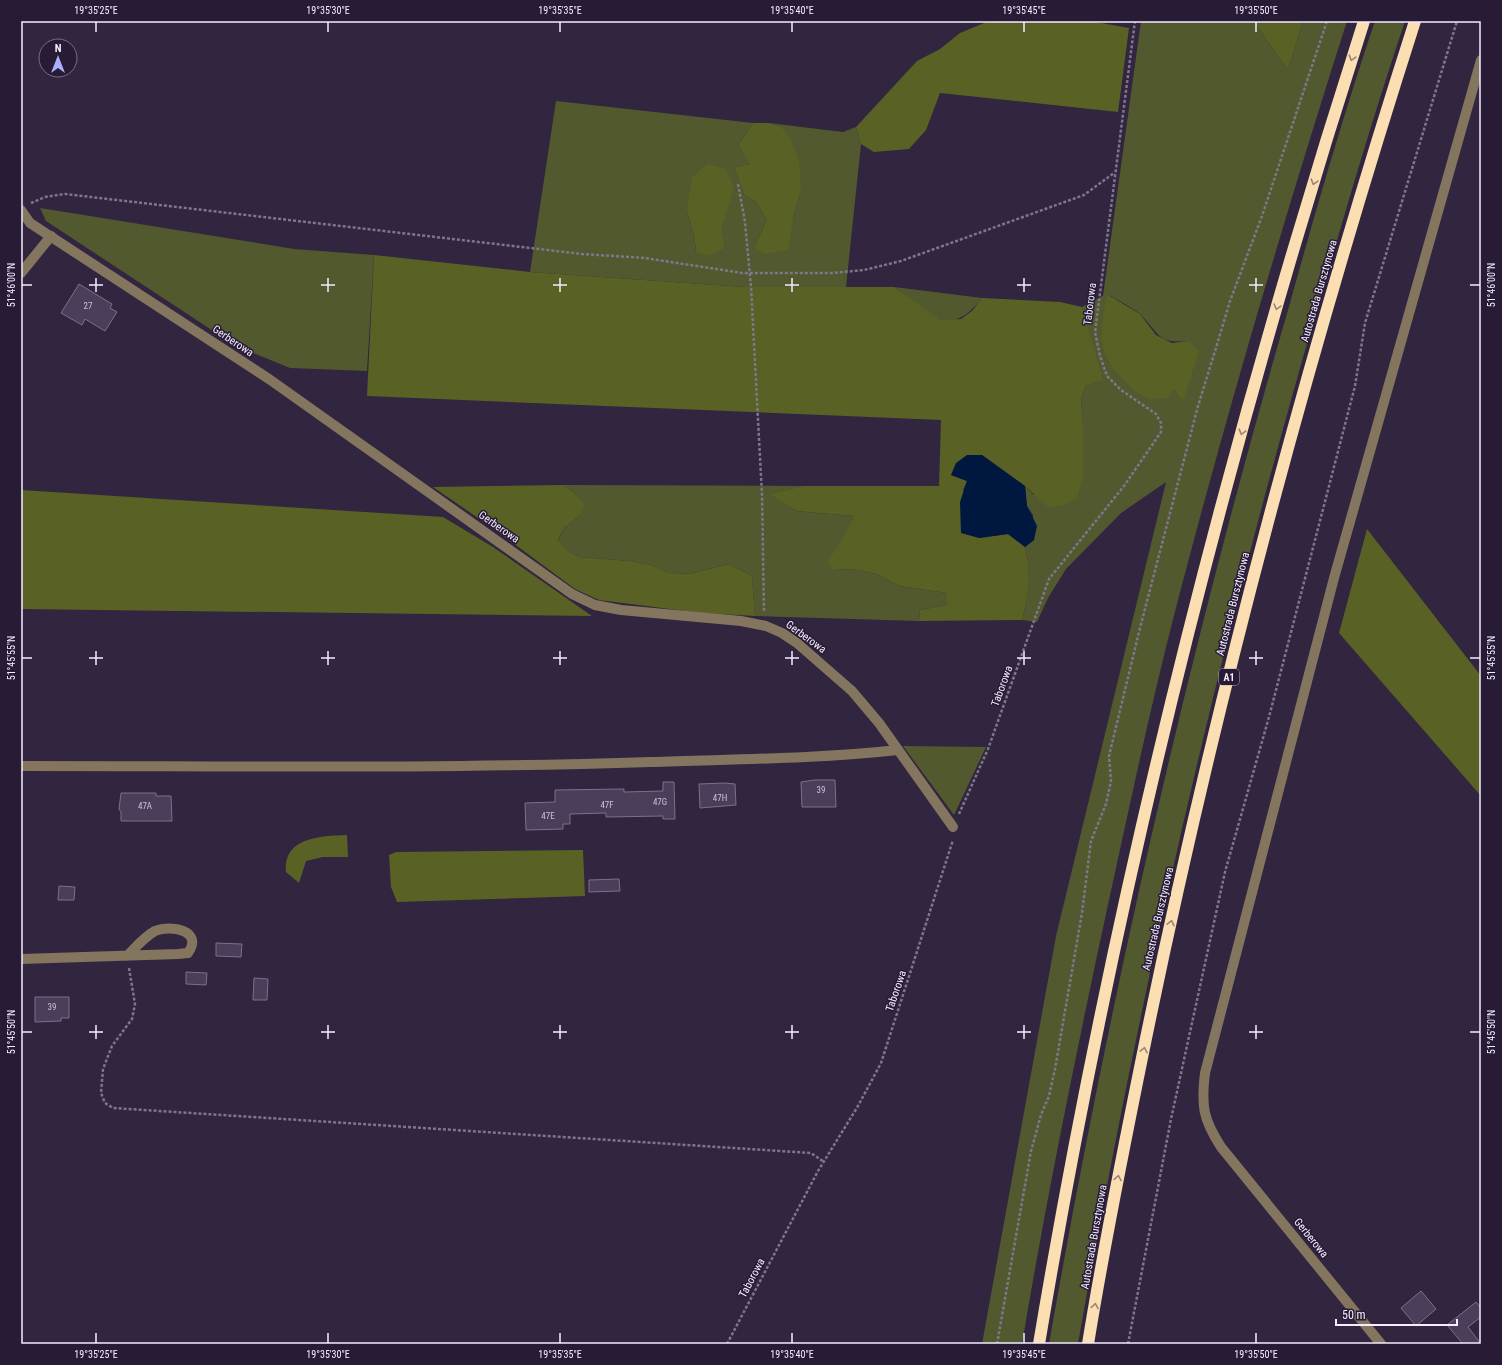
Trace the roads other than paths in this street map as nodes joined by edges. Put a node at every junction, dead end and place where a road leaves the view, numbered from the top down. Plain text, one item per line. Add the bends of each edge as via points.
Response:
1 (1364, 21) edge
2 (1415, 21) edge
3 (1481, 60) edge
4 (24, 207) edge
5 (51, 236) junction
6 (21, 273) edge
7 (898, 750) junction
8 (21, 766) edge
9 (953, 827) road end
10 (127, 956) junction
11 (21, 958) edge
12 (1039, 1344) edge
13 (1088, 1344) edge
14 (1381, 1344) edge

1 -> 12 highway via 1281,291 1176,683 1111,968
13 -> 2 highway, Autostrada Bursztynowa / A1 via 1120,1166 1156,992 1216,727 1303,392
3 - 14 street, Gerberowa via 1334,578 1205,1073 1202,1095 1205,1119 1221,1147
4 - 5 street, Gerberowa via 30,223
5 - 6 street
5 - 7 street, Gerberowa via 269,379 572,594 595,606 741,621 762,625 782,633 852,691 879,722
7 - 8 street via 848,756 592,764 335,768
7 - 9 street, Gerberowa
10 - 10 street via 144,938 166,928 178,928 186,932 191,939 192,948 188,953
10 - 11 street

